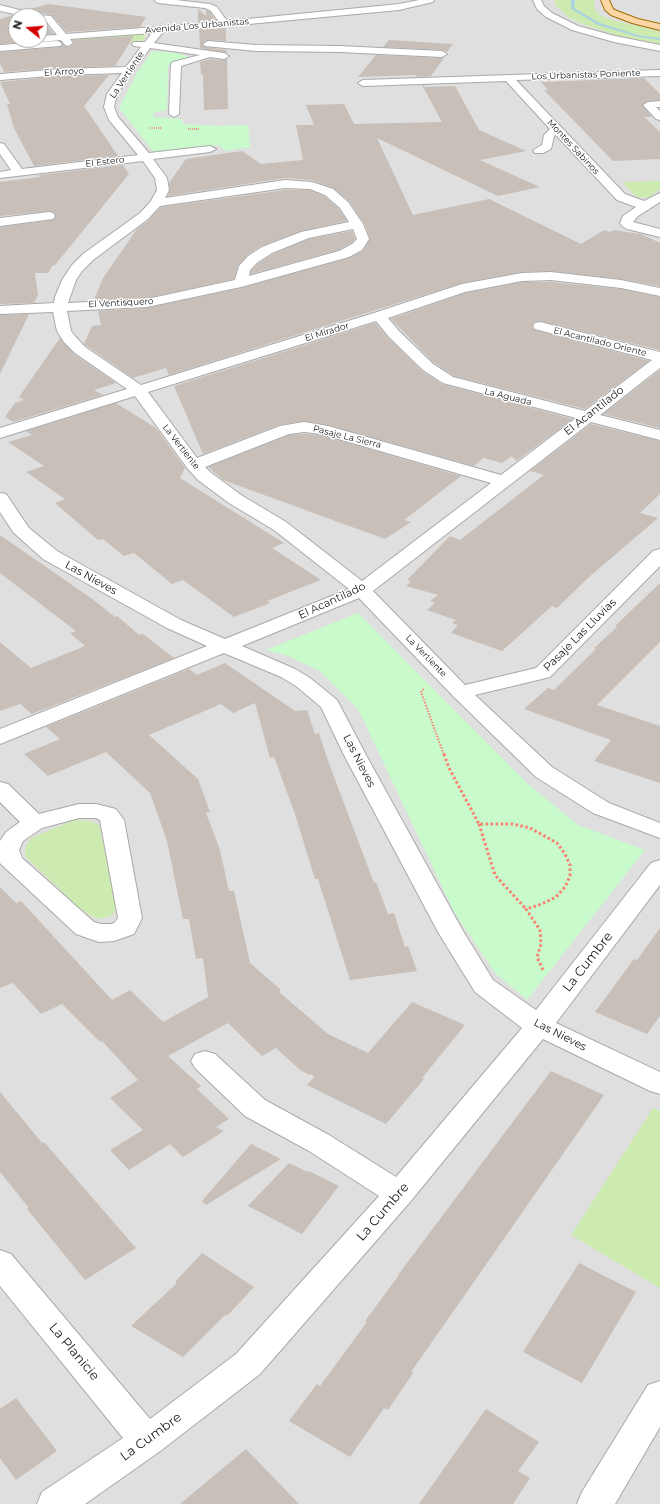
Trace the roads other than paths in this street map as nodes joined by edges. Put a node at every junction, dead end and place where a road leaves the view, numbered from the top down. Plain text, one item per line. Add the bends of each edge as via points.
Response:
1 (158, 0) edge
2 (217, 0) edge
3 (537, 0) edge
4 (605, 0) edge
5 (340, 2) dead end
6 (432, 3) edge
7 (207, 6) junction
8 (353, 8) junction
9 (48, 18) edge
10 (260, 21) junction
11 (245, 22) junction
12 (225, 24) junction
13 (660, 27) edge
14 (268, 29) dead end
15 (160, 30) junction
16 (256, 33) dead end
17 (48, 39) edge
18 (65, 40) junction
19 (246, 40) dead end
20 (115, 43) dead end
21 (130, 44) dead end
22 (208, 44) dead end
23 (147, 45) junction
24 (237, 46) junction
25 (660, 48) edge
26 (211, 54) junction
27 (442, 54) dead end
28 (233, 57) dead end
29 (129, 70) junction
30 (660, 73) edge
31 (0, 77) edge
32 (512, 77) junction
33 (364, 83) dead end
34 (660, 104) edge
35 (174, 114) dead end
36 (660, 117) edge
37 (557, 130) junction
38 (0, 146) edge
39 (210, 149) dead end
40 (539, 151) dead end
41 (146, 157) junction
42 (18, 172) junction
43 (0, 175) edge
44 (660, 197) edge
45 (156, 202) junction
46 (646, 206) junction
47 (49, 216) dead end
48 (0, 222) edge
49 (357, 224) junction
50 (660, 233) edge
51 (241, 283) junction
52 (660, 292) edge
53 (60, 306) junction
54 (0, 310) edge
55 (379, 316) junction
56 (540, 326) dead end
57 (660, 357) edge
58 (660, 360) edge
59 (138, 390) junction
60 (587, 417) junction
61 (0, 433) edge
62 (660, 435) edge
63 (194, 465) junction
64 (504, 481) junction
65 (0, 498) edge
66 (660, 555) edge
67 (362, 590) junction
68 (226, 646) junction
69 (460, 692) junction
70 (0, 737) edge
71 (0, 789) edge
72 (34, 823) junction
73 (660, 832) edge
74 (660, 868) edge
75 (539, 1026) junction
76 (205, 1061) dead end
77 (660, 1084) edge
78 (399, 1194) junction
79 (0, 1263) edge
80 (660, 1396) edge
81 (147, 1441) junction
82 (55, 1504) edge
83 (595, 1504) edge

1 - 7 street
2 - 7 street
3 - 25 street via 540,7 549,15 574,28
4 - 13 main road via 609,10 627,19
5 - 8 street
6 - 8 street via 378,10
7 - 12 street via 214,9
8 - 10 street, Avenida Los Urbanistas via 321,16 327,20 280,24 272,20
9 - 18 street
10 - 11 street, Avenida Los Urbanistas
10 - 14 street via 269,27
11 - 12 street, Avenida Los Urbanistas
11 - 16 street via 254,28
12 - 15 street, Avenida Los Urbanistas
15 - 18 street, Avenida Los Urbanistas
15 - 23 street, La Vertiente
17 - 18 street, Avenida Los Urbanistas
18 - 20 street, Avenida Los Urbanistas
19 - 24 street
21 - 23 street, Avenida Los Urbanistas
22 - 24 street
23 - 26 street, Avenida Los Urbanistas
23 - 29 street, La Vertiente
24 - 27 street
26 - 28 street, Avenida Los Urbanistas
26 - 35 street via 176,64
29 - 31 street, El Arroyo
29 - 41 street, La Vertiente via 112,94 109,107 112,118
30 - 32 street, Los Urbanistas Poniente
32 - 33 street, Los Urbanistas Poniente
32 - 37 street, Montes Sabinos via 511,81
34 - 36 street via 648,105
37 - 40 street via 550,135 547,147
37 - 46 street, Montes Sabinos via 621,197
38 - 42 street
39 - 41 street, El Estero
41 - 42 street, El Estero
41 - 45 street, La Vertiente via 163,184 163,190
42 - 43 street, El Estero
44 - 46 street
45 - 49 street, El Ventisquero via 285,184 304,184 329,192 344,205
45 - 53 street, La Vertiente via 144,216 77,268 65,288
46 - 50 street via 627,219 626,223
47 - 48 street
49 - 51 street via 305,235 267,250 244,268
49 - 51 street, El Ventisquero via 363,239 358,247
51 - 53 street, El Ventisquero via 147,303
52 - 55 street, El Mirador via 585,279 522,277 462,288
53 - 54 street, El Ventisquero
53 - 59 street, La Vertiente via 61,322 69,339 80,350
55 - 59 street, El Mirador
55 - 60 street, La Aguada via 440,376 462,385
56 - 57 street, El Acantilado Oriente
58 - 60 street, El Acantilado
59 - 61 street, El Mirador
59 - 63 street, La Vertiente
60 - 62 street, La Aguada
60 - 64 street, El Acantilado
63 - 64 street, Pasaje La Sierra via 286,429 304,427 322,429
63 - 67 street, La Vertiente via 217,487 280,526
64 - 67 street, El Acantilado
65 - 68 street, Las Nieves via 22,532 50,555 174,624
66 - 69 street, Pasaje Las Lluvias via 543,673
67 - 68 street, El Acantilado
67 - 69 street, La Vertiente
68 - 70 street, El Acantilado
68 - 75 street, Las Nieves via 288,673 330,704 451,932 484,986
69 - 73 street, La Vertiente via 544,772 601,808
71 - 72 street
72 - 72 street via 14,837 7,850 11,861 84,928 99,933 125,928 130,918 112,820 108,814 79,811
74 - 75 street, La Cumbre
75 - 77 street, Las Nieves
75 - 78 street, La Cumbre
76 - 78 street via 255,1108 318,1143
78 - 81 street, La Cumbre via 248,1364
79 - 81 street, La Planicie
80 - 83 street
81 - 82 street, La Cumbre

